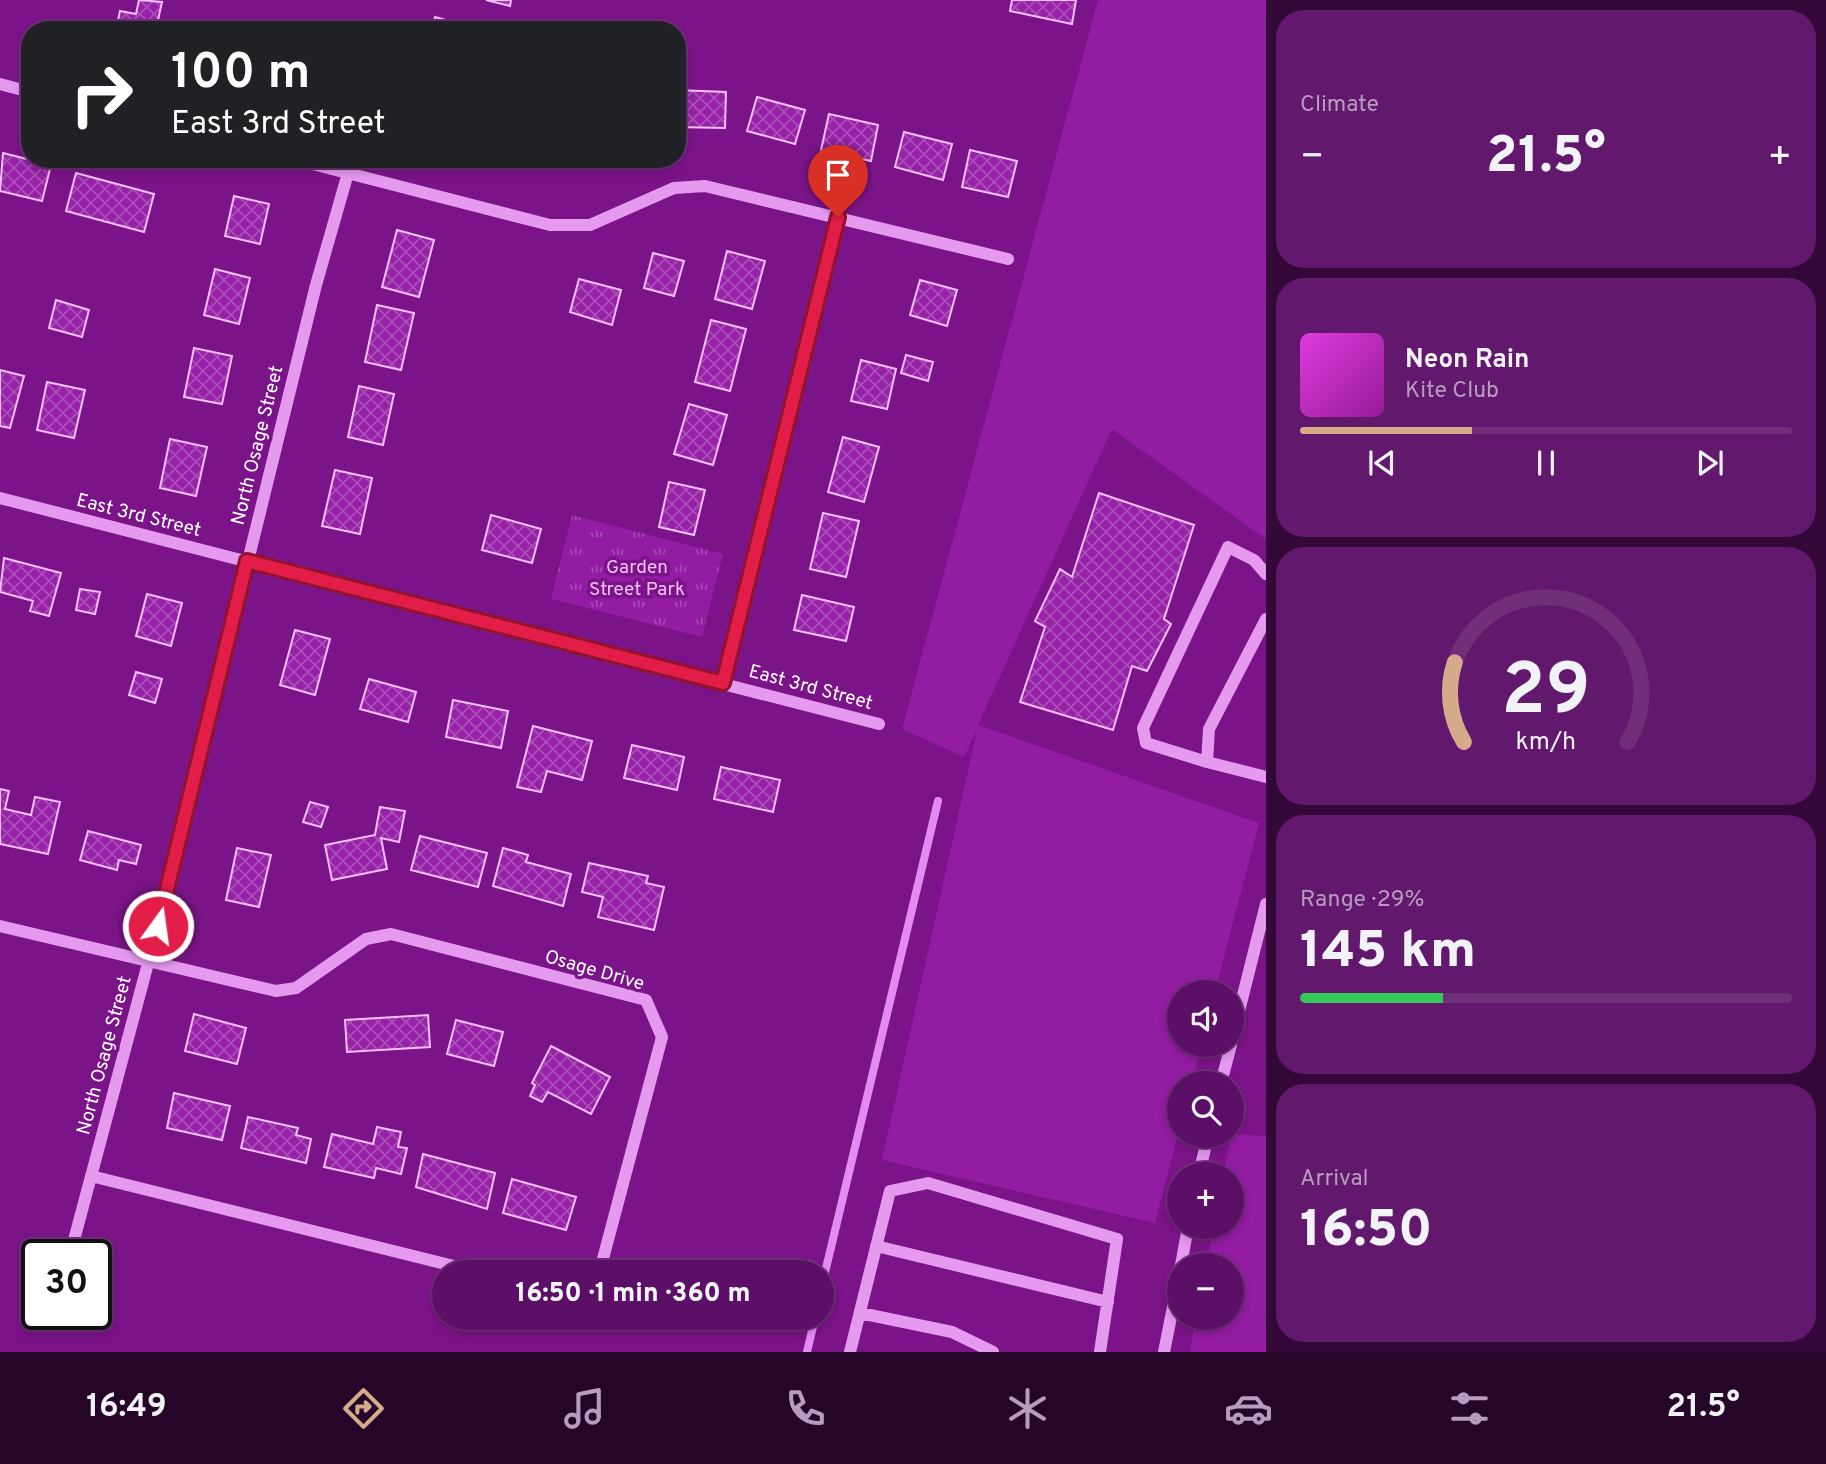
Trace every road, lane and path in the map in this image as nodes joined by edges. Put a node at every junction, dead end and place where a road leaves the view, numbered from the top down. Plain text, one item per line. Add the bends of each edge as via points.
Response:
1 (0, 84) edge
2 (21, 90) edge
3 (328, 168) edge
4 (348, 173) junction
5 (838, 217) junction
6 (1008, 259) dead end
7 (0, 498) edge
8 (247, 561) junction
9 (1266, 574) edge
10 (1266, 619) edge
11 (723, 683) junction
12 (879, 724) dead end
13 (1207, 762) junction
14 (1266, 777) edge
15 (1266, 904) edge
16 (0, 926) edge
17 (147, 962) junction
18 (1244, 991) edge
19 (91, 1176) junction
20 (74, 1239) edge
21 (876, 1246) junction
22 (603, 1260) edge
23 (432, 1261) edge
24 (1108, 1302) junction
25 (860, 1313) junction
26 (1168, 1330) edge
27 (850, 1352) edge
28 (993, 1352) edge
29 (1100, 1352) edge
30 (1164, 1352) edge

1 - 2 street
3 - 4 street
4 - 5 street via 550,225 590,225 674,188 705,186
4 - 8 street, North Osage Street
5 - 6 street
5 - 11 street
7 - 8 street, East 3rd Street
8 - 11 street, East 3rd Street
8 - 17 street, North Osage Street
9 - 13 street via 1254,560 1228,547 1143,728 1146,743
10 - 13 street via 1209,729
11 - 12 street, East 3rd Street
13 - 14 street
15 - 18 street
16 - 17 street
17 - 19 street, North Osage Street
17 - 22 street, Osage Drive via 271,990 296,988 366,939 391,934 646,1000 662,1037
19 - 20 street, North Osage Street
19 - 23 street
21 - 24 street
21 - 24 street via 890,1191 928,1183 1117,1239
21 - 25 street
24 - 29 street
25 - 27 street
25 - 28 street via 952,1332
26 - 30 street

